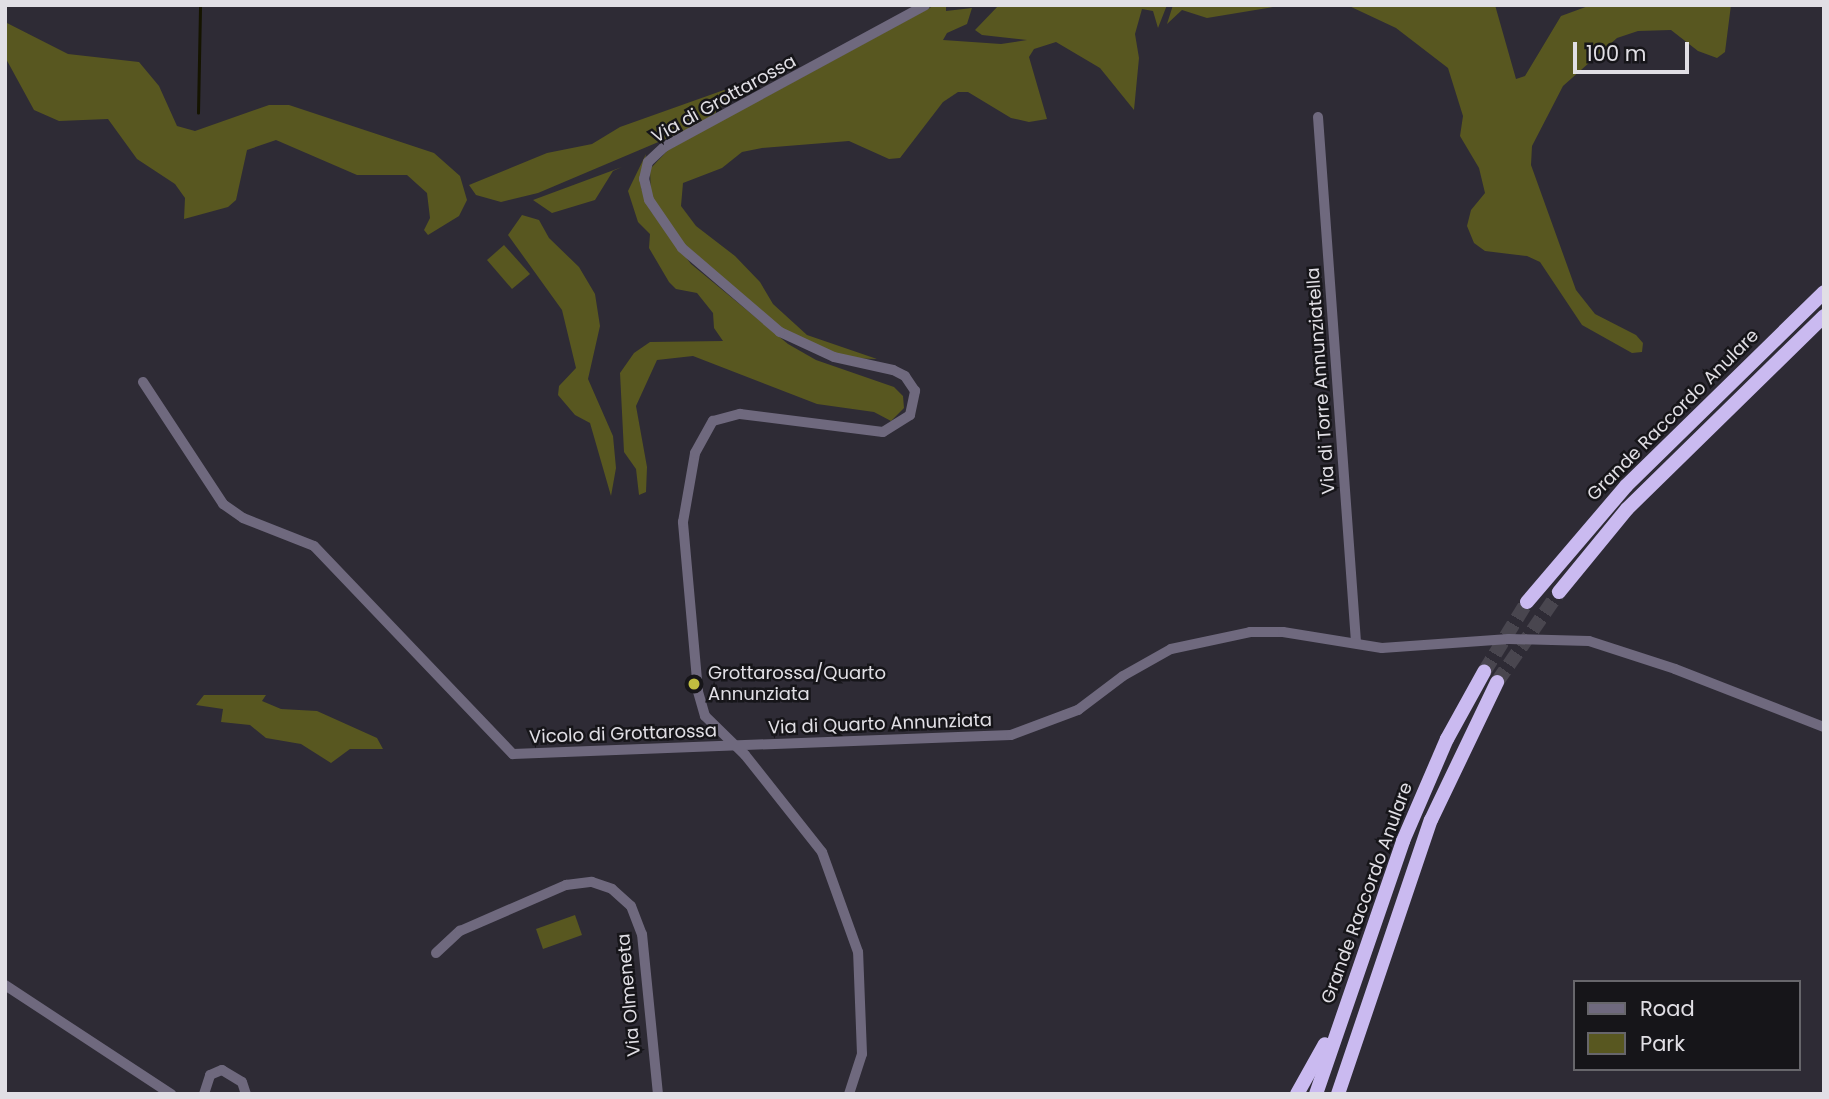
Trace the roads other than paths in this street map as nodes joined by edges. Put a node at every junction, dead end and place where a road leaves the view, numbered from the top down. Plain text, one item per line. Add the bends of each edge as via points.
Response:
1 (925, 5) edge
2 (1318, 117) dead end
3 (1824, 292) edge
4 (1824, 316) edge
5 (143, 382) dead end
6 (1559, 592) tunnel mouth
7 (1527, 602) tunnel mouth
8 (1356, 642) junction
9 (1484, 672) tunnel mouth
10 (1497, 682) tunnel mouth
11 (1824, 727) edge
12 (734, 745) junction
13 (436, 953) dead end
14 (5, 985) edge
15 (1353, 986) junction
16 (1338, 1093) edge
17 (171, 1094) edge
18 (204, 1094) edge
19 (246, 1094) edge
20 (657, 1094) edge
21 (849, 1094) edge
22 (1297, 1094) edge
23 (1316, 1094) edge

1 - 12 street, Via di Grottarossa via 664,147 645,170 644,187 669,233 780,332 834,357 893,370 905,376 915,391 910,415 883,432 740,414 713,421 699,440 683,522 698,691 705,716
2 - 8 street, Via di Torre Annunziatella
3 - 7 highway, Grande Raccordo Anulare via 1626,486
4 - 6 highway, Grande Raccordo Anulare via 1627,509
5 - 12 street, Vicolo di Grottarossa via 223,504 243,518 314,546 513,754 679,751
8 - 11 street, Via di Quarto Annunziata via 1382,648 1509,639 1589,641 1687,673
8 - 12 street, Via di Quarto Annunziata via 1250,632 1194,642 1145,662 1078,710 1012,735
9 - 15 highway, Grande Raccordo Anulare via 1447,739 1403,841
10 - 16 highway, Grande Raccordo Anulare via 1431,820
12 - 21 street, Via di Grottarossa via 815,841 843,901 858,952 862,989 862,1054
13 - 20 street, Via Olmeneta via 460,931 566,885 593,882 612,889 631,906 642,934
14 - 17 street
15 - 22 highway
15 - 23 highway, Grande Raccordo Anulare
18 - 19 street via 210,1075 222,1070 242,1082

